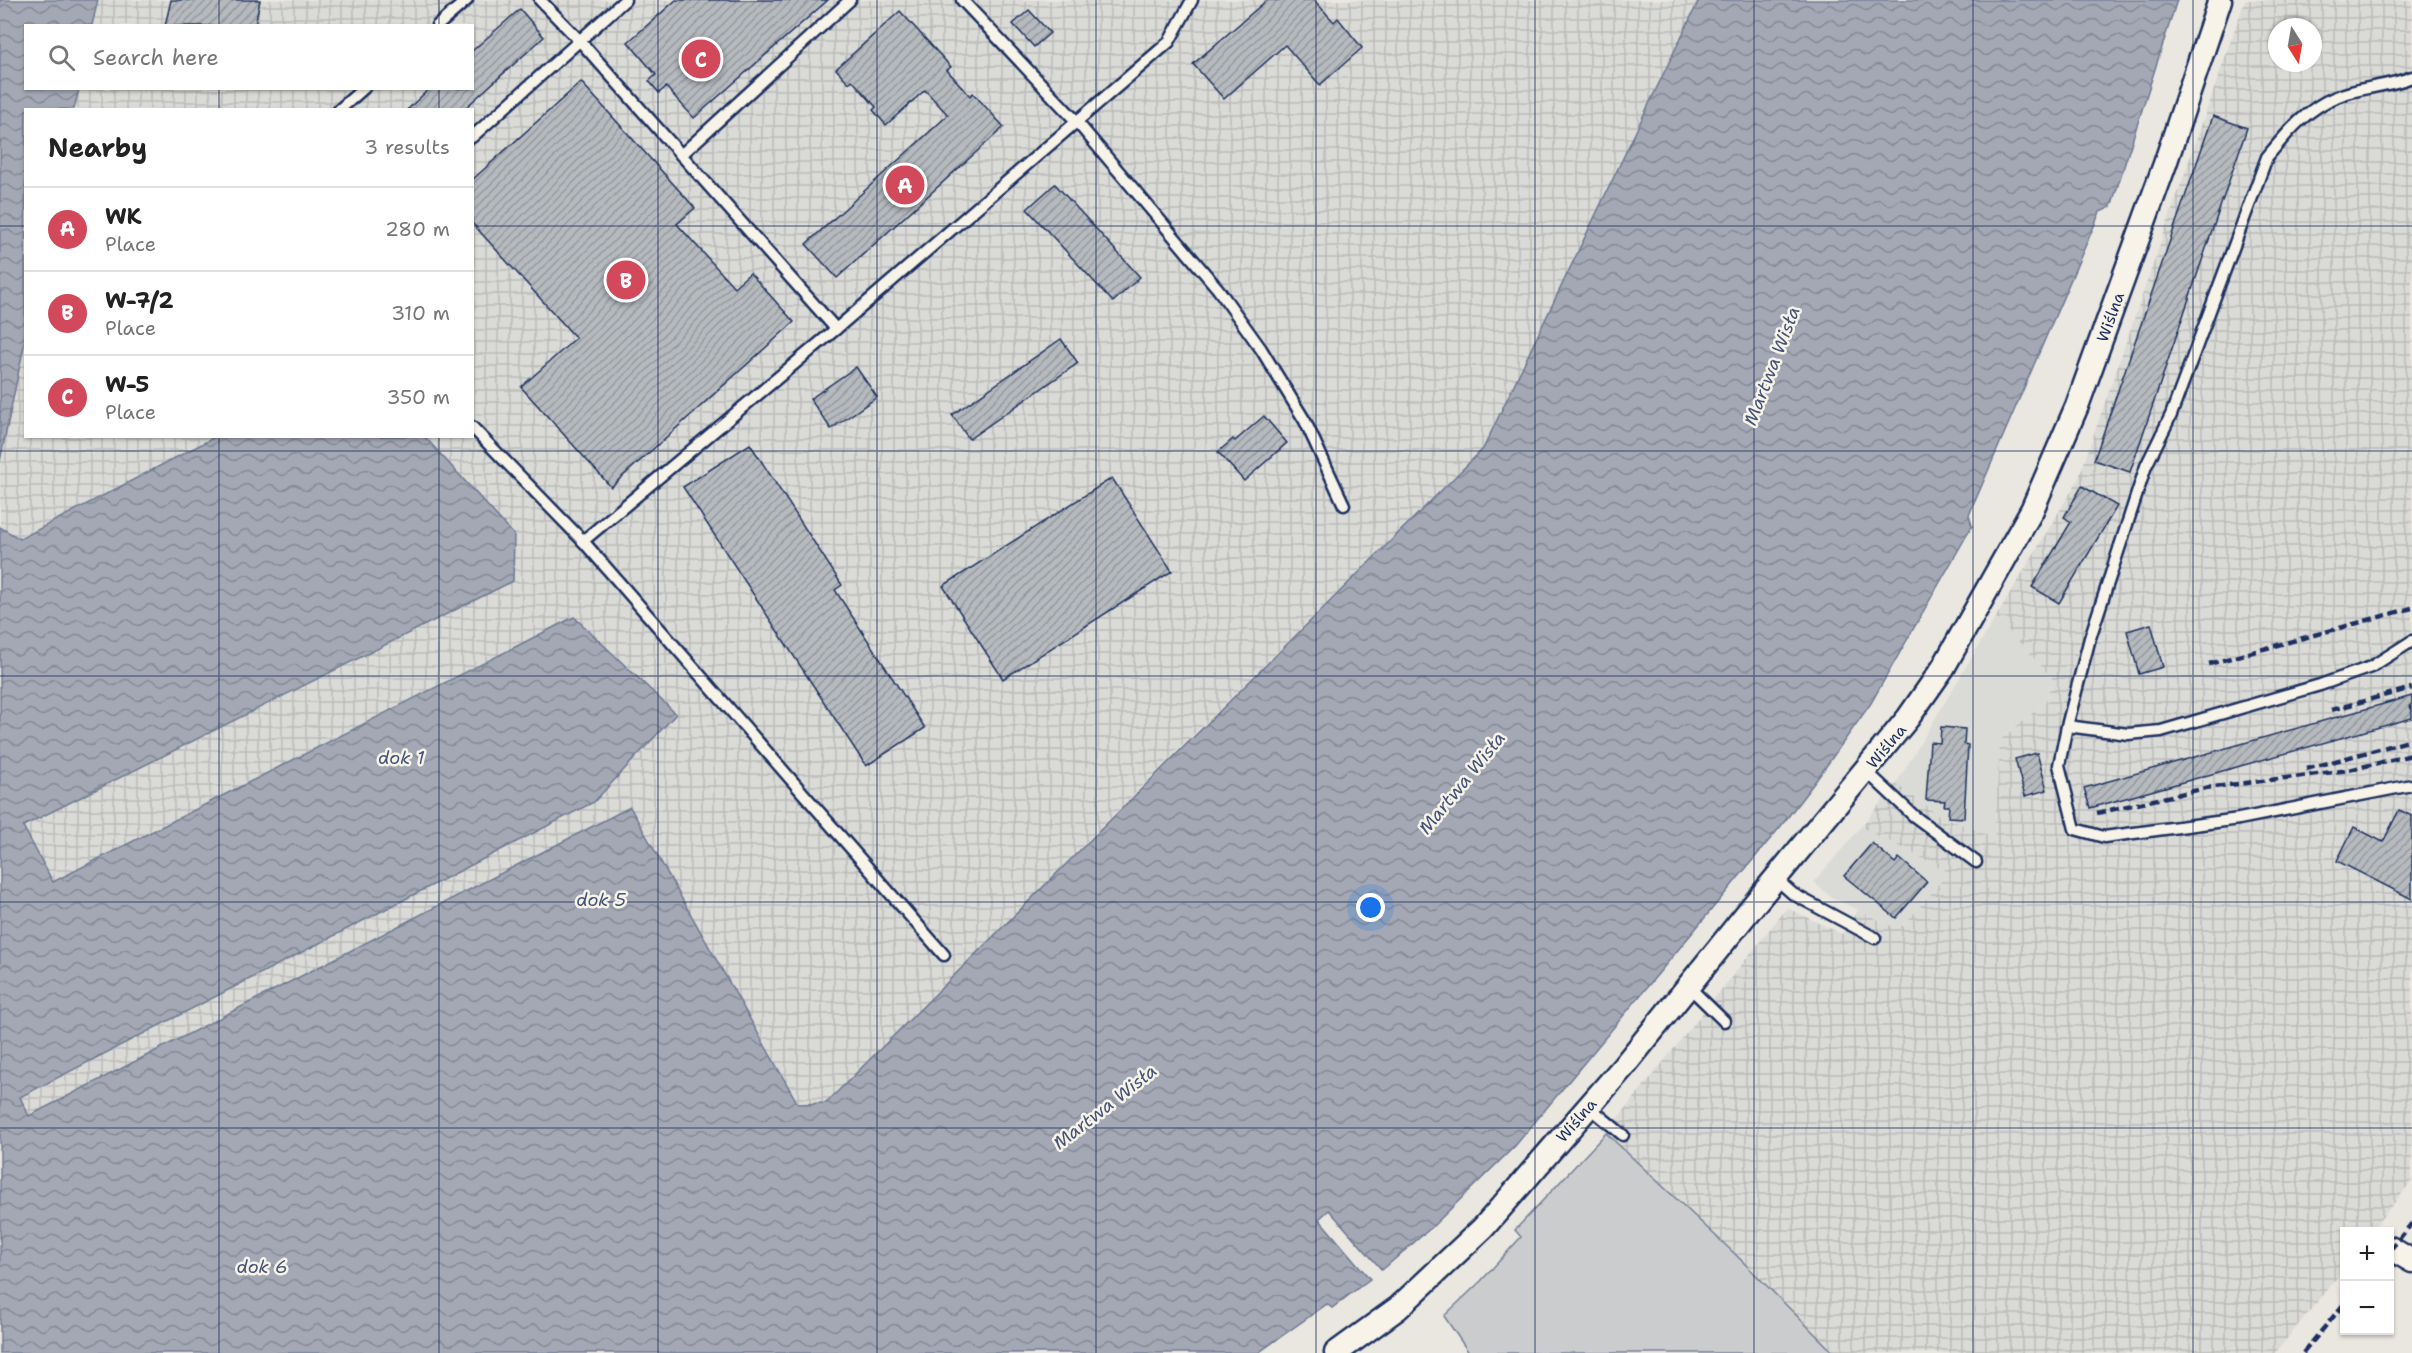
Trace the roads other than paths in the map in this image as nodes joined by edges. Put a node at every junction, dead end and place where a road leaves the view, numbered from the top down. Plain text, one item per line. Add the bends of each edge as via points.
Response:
1 (467, 0) edge
2 (540, 0) edge
3 (625, 0) edge
4 (850, 0) edge
5 (962, 0) edge
6 (1192, 0) edge
7 (2220, 0) edge
8 (439, 24) edge
9 (580, 41) junction
10 (2412, 77) edge
11 (362, 90) edge
12 (341, 108) edge
13 (1077, 122) junction
14 (474, 135) edge
15 (681, 155) junction
16 (836, 329) junction
17 (474, 429) edge
18 (1344, 505) dead end
19 (583, 541) junction
20 (2412, 641) edge
21 (2067, 726) junction
22 (1865, 770) junction
23 (2412, 785) edge
24 (1976, 862) dead end
25 (1775, 878) junction
26 (1875, 938) dead end
27 (944, 955) dead end
28 (1688, 986) junction
29 (1724, 1021) dead end
30 (1588, 1106) junction
31 (1623, 1135) dead end
32 (2394, 1250) edge
33 (2412, 1261) edge
34 (1336, 1353) edge

1 - 8 lane
2 - 9 lane
3 - 9 lane
4 - 15 lane
5 - 13 lane
6 - 13 lane via 1169,42
7 - 22 street, Wiślna via 2077,406 2032,510 1943,668
9 - 14 lane
9 - 15 lane
10 - 21 lane via 2336,96 2295,122 2267,157 2170,415 2146,466 2090,638
11 - 12 lane
13 - 16 lane
13 - 18 lane via 1218,289 1262,349 1305,421
15 - 16 lane
16 - 19 lane
17 - 19 lane
19 - 27 lane
20 - 21 lane via 2371,667 2161,731 2128,734
21 - 23 lane via 2059,765 2075,829 2104,837 2240,819
22 - 24 lane via 1914,816
22 - 25 street, Wiślna
25 - 26 lane via 1793,894
25 - 28 street, Wiślna
28 - 29 lane
28 - 30 street, Wiślna
30 - 31 lane
30 - 34 street, Wiślna via 1483,1228 1398,1308
32 - 33 street

